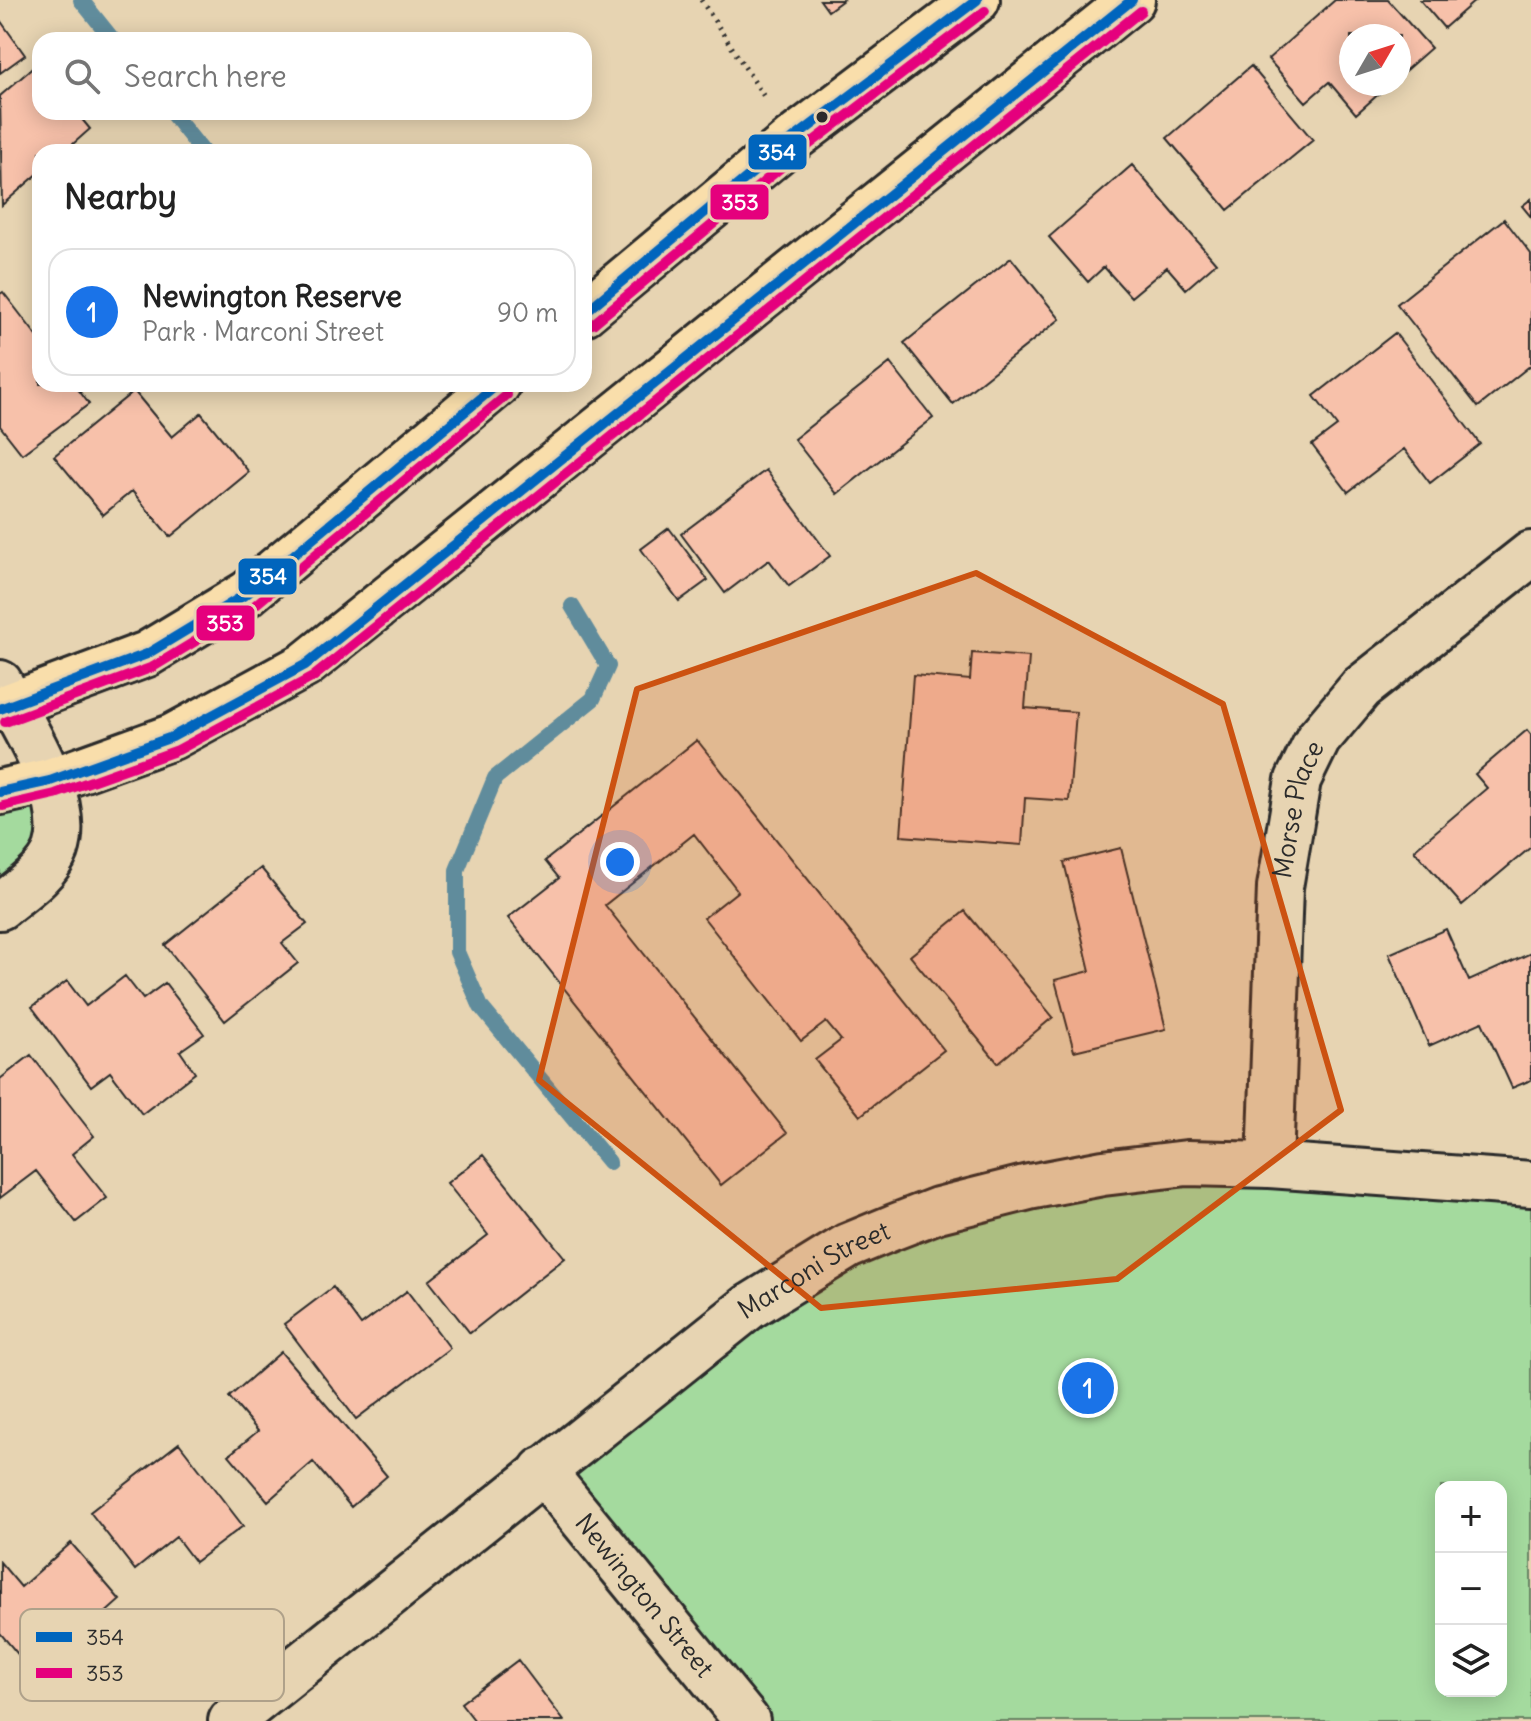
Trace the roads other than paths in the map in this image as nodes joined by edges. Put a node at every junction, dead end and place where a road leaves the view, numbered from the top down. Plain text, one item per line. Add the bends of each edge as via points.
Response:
1 (977, 0) edge
2 (1132, 0) edge
3 (592, 306) edge
4 (488, 392) edge
5 (1531, 554) edge
6 (4, 699) edge
7 (50, 781) junction
8 (0, 792) edge
9 (0, 907) edge
10 (1270, 1165) junction
11 (1531, 1184) edge
12 (542, 1470) junction
13 (284, 1678) edge
14 (256, 1701) edge
15 (231, 1721) edge
16 (747, 1721) edge

1 - 3 main road via 793,139
2 - 7 main road via 305,665 172,737
4 - 6 main road via 248,593 147,654
5 - 10 street, Morse Place via 1361,688 1318,739 1298,780 1280,887
6 - 7 street
7 - 8 main road
7 - 9 street via 61,820 56,851 39,876
10 - 11 street, Marconi Street
10 - 12 street, Marconi Street via 1187,1163 1103,1173 938,1210 860,1241 749,1307
12 - 13 street, Marconi Street
12 - 16 street, Newington Street
14 - 15 street, Marconi Street

